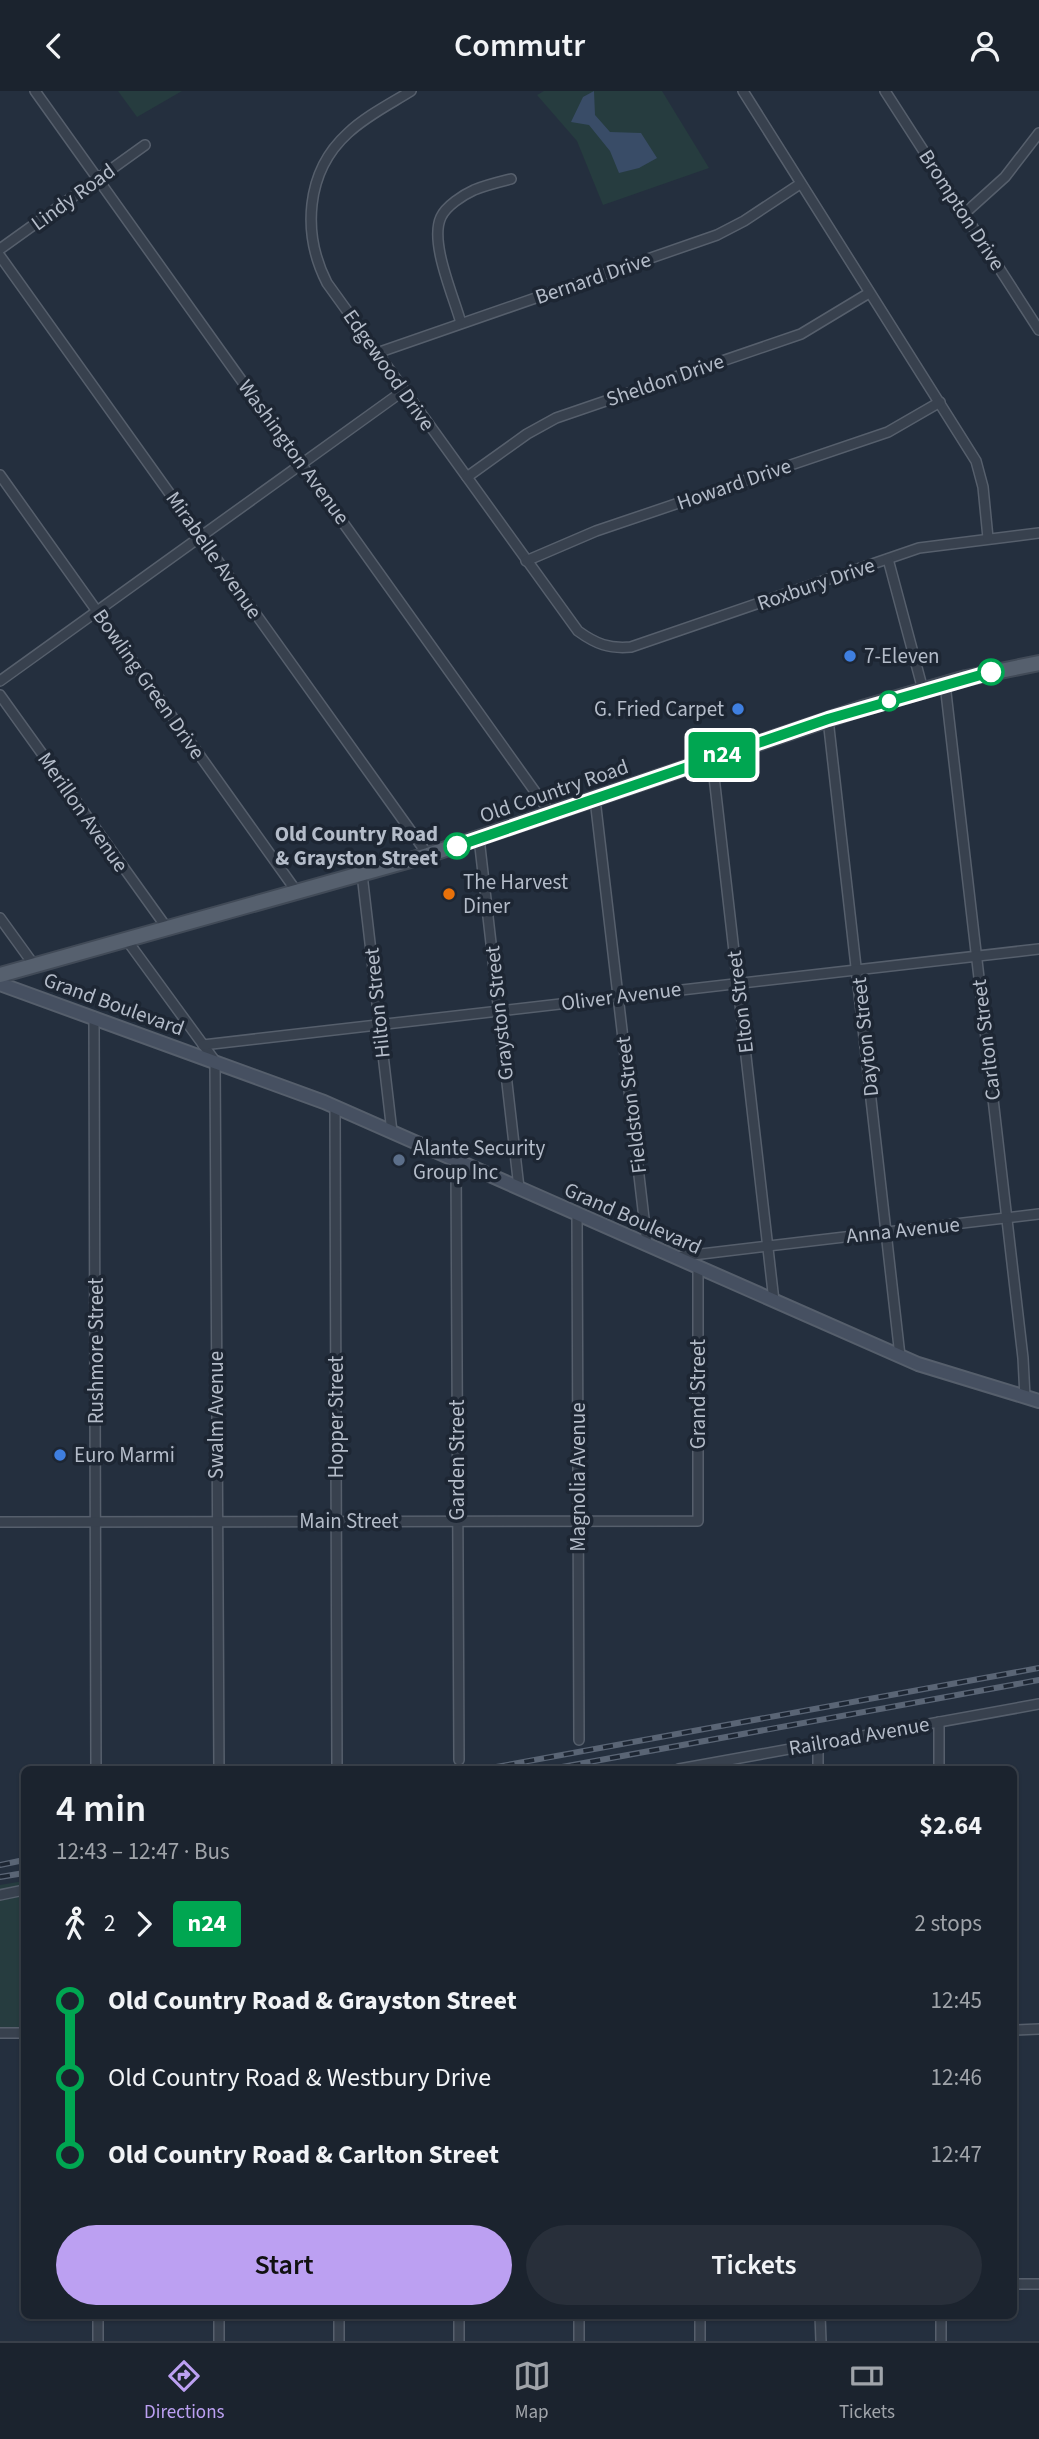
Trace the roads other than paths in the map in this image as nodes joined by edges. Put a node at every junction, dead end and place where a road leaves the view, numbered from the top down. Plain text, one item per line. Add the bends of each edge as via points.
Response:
1 (35, 91) edge
2 (411, 91) edge
3 (743, 91) edge
4 (885, 91) edge
5 (1039, 133) edge
6 (145, 145) dead end
7 (98, 179) junction
8 (511, 179) dead end
9 (800, 184) junction
10 (964, 214) junction
11 (0, 249) edge
12 (0, 256) edge
13 (869, 293) junction
14 (461, 323) junction
15 (1039, 330) edge
16 (377, 353) junction
17 (403, 391) junction
18 (940, 402) junction
19 (302, 464) junction
20 (0, 475) edge
21 (467, 477) junction
22 (1039, 533) edge
23 (201, 537) junction
24 (988, 538) junction
25 (888, 559) junction
26 (526, 561) junction
27 (98, 612) junction
28 (597, 644) joint
29 (1039, 663) edge
30 (0, 681) edge
31 (945, 684) junction
32 (923, 690) junction
33 (0, 695) edge
34 (828, 719) junction
35 (712, 759) junction
36 (595, 799) junction
37 (551, 814) junction
38 (480, 838) junction
39 (428, 855) junction
40 (362, 874) junction
41 (297, 892) junction
42 (0, 918) edge
43 (167, 928) junction
44 (125, 939) junction
45 (1039, 949) edge
46 (976, 955) junction
47 (34, 965) junction
48 (857, 969) junction
49 (0, 975) edge
50 (737, 982) junction
51 (0, 984) edge
52 (618, 996) junction
53 (498, 1010) junction
54 (94, 1017) junction
55 (379, 1023) junction
56 (203, 1045) junction
57 (215, 1061) junction
58 (335, 1108) junction
59 (392, 1132) junction
60 (456, 1161) junction
61 (519, 1188) junction
62 (1039, 1214) edge
63 (577, 1215) junction
64 (1007, 1218) junction
65 (887, 1232) junction
66 (647, 1244) junction
67 (767, 1245) junction
68 (674, 1257) junction
69 (698, 1268) junction
70 (774, 1301) junction
71 (900, 1356) junction
72 (1025, 1397) junction
73 (1039, 1401) edge
74 (578, 1520) junction
75 (337, 1521) junction
76 (457, 1521) junction
77 (698, 1521) joint
78 (0, 1522) edge
79 (96, 1522) junction
80 (216, 1522) junction
81 (1039, 1703) edge
82 (939, 1722) junction
83 (579, 1740) dead end
84 (818, 1744) junction
85 (459, 1760) dead end
86 (96, 1766) edge
87 (219, 1766) edge
88 (337, 1766) edge
89 (708, 1766) edge
90 (818, 1766) edge
91 (939, 1766) edge
92 (21, 1891) edge
93 (1, 1895) edge
94 (1017, 2029) edge
95 (1039, 2029) edge
96 (0, 2033) edge
97 (21, 2033) edge
98 (1017, 2284) edge
99 (1039, 2284) edge
100 (98, 2319) edge
101 (219, 2319) edge
102 (339, 2319) edge
103 (459, 2319) edge
104 (579, 2319) edge
105 (700, 2319) edge
106 (820, 2319) edge
107 (941, 2319) edge
108 (99, 2341) edge
109 (219, 2341) edge
110 (339, 2341) edge
111 (459, 2341) edge
112 (579, 2341) edge
113 (700, 2341) edge
114 (821, 2341) edge
115 (941, 2341) edge

1 - 7 street, Washington Avenue
2 - 16 street, Edgewood Drive via 337,144 315,185 310,220 312,243 327,283
3 - 9 street
4 - 10 street, Brompton Drive
5 - 10 street via 1004,177
6 - 7 street, Lindy Road
7 - 11 street, Lindy Road
7 - 19 street, Washington Avenue
8 - 14 street via 473,191 440,218 439,249
9 - 13 street
9 - 14 street, Bernard Drive via 717,236
10 - 15 street, Brompton Drive
12 - 23 street, Mirabelle Avenue
13 - 18 street
13 - 21 street, Sheldon Drive via 802,334 556,418
14 - 16 street, Bernard Drive
16 - 17 street, Edgewood Drive
17 - 19 street
17 - 21 street, Edgewood Drive
18 - 24 street via 976,461
18 - 26 street, Howard Drive via 888,432 596,531
19 - 23 street
19 - 37 street, Washington Avenue
20 - 27 street, Bowling Green Drive
21 - 26 street, Edgewood Drive
22 - 24 street, Roxbury Drive
23 - 27 street
23 - 39 street, Mirabelle Avenue
24 - 25 street, Roxbury Drive via 919,548
25 - 28 street, Roxbury Drive via 631,647
25 - 32 street
26 - 28 street, Edgewood Drive via 578,631
27 - 30 street
27 - 41 street, Bowling Green Drive
29 - 31 main road, Old Country Road
31 - 32 main road, Old Country Road
31 - 46 street, Carlton Street
32 - 34 main road, Old Country Road
33 - 43 street, Merillon Avenue
34 - 35 main road, Old Country Road
34 - 48 street, Dayton Street
35 - 36 main road, Old Country Road
35 - 50 street, Elton Street
36 - 37 main road, Old Country Road
36 - 52 street, Fieldston Street
37 - 38 main road, Old Country Road
38 - 39 main road, Old Country Road
38 - 53 street, Grayston Street
39 - 40 main road, Old Country Road
40 - 41 main road, Old Country Road
40 - 55 street, Hilton Street
41 - 43 main road, Old Country Road
42 - 47 street, Grand Boulevard
43 - 44 main road, Old Country Road
44 - 47 main road, Old Country Road
44 - 56 street, Grand Boulevard
45 - 46 street, Oliver Avenue
46 - 48 street, Oliver Avenue
46 - 64 street, Carlton Street
47 - 49 main road, Old Country Road
48 - 50 street, Oliver Avenue
48 - 65 street, Dayton Street
50 - 52 street, Oliver Avenue
50 - 67 street, Elton Street
51 - 54 street, Grand Boulevard
52 - 53 street, Oliver Avenue
52 - 66 street, Fieldston Street
53 - 55 street, Oliver Avenue
53 - 61 street, Grayston Street
54 - 57 street, Grand Boulevard
54 - 79 street, Rushmore Street
55 - 56 street, Oliver Avenue
55 - 59 street, Hilton Street
56 - 57 street, Grand Boulevard
57 - 58 street, Grand Boulevard
57 - 80 street, Swalm Avenue
58 - 59 street, Grand Boulevard
58 - 75 street, Hopper Street
59 - 60 street, Grand Boulevard
60 - 61 street, Grand Boulevard
60 - 76 street, Garden Street
61 - 63 street, Grand Boulevard
62 - 64 street, Anna Avenue
63 - 66 street, Grand Boulevard
63 - 74 street, Magnolia Avenue
64 - 65 street, Anna Avenue
64 - 72 street, Carlton Street
65 - 67 street, Anna Avenue
65 - 71 street, Dayton Street
66 - 68 street, Grand Boulevard
67 - 68 street, Anna Avenue
67 - 70 street
68 - 69 street, Grand Boulevard
69 - 70 street, Grand Boulevard
69 - 77 street, Grand Street
70 - 71 street, Grand Boulevard
71 - 72 street, Grand Boulevard
72 - 73 street, Grand Boulevard
74 - 76 street, Main Street
74 - 77 street, Main Street
74 - 83 street, Magnolia Avenue
75 - 76 street, Main Street
75 - 80 street, Main Street
75 - 88 street, Hopper Street
76 - 85 street, Garden Street
78 - 79 street, Main Street
79 - 80 street, Main Street
79 - 86 street, Rushmore Street
80 - 87 street, Swalm Avenue
81 - 82 street, Railroad Avenue
82 - 84 street, Railroad Avenue
82 - 91 street
84 - 89 street, Railroad Avenue
84 - 90 street
92 - 93 street
94 - 95 street
96 - 97 street
98 - 99 street
100 - 108 street
101 - 109 street
102 - 110 street
103 - 111 street
104 - 112 street
105 - 113 street
106 - 114 street
107 - 115 street

